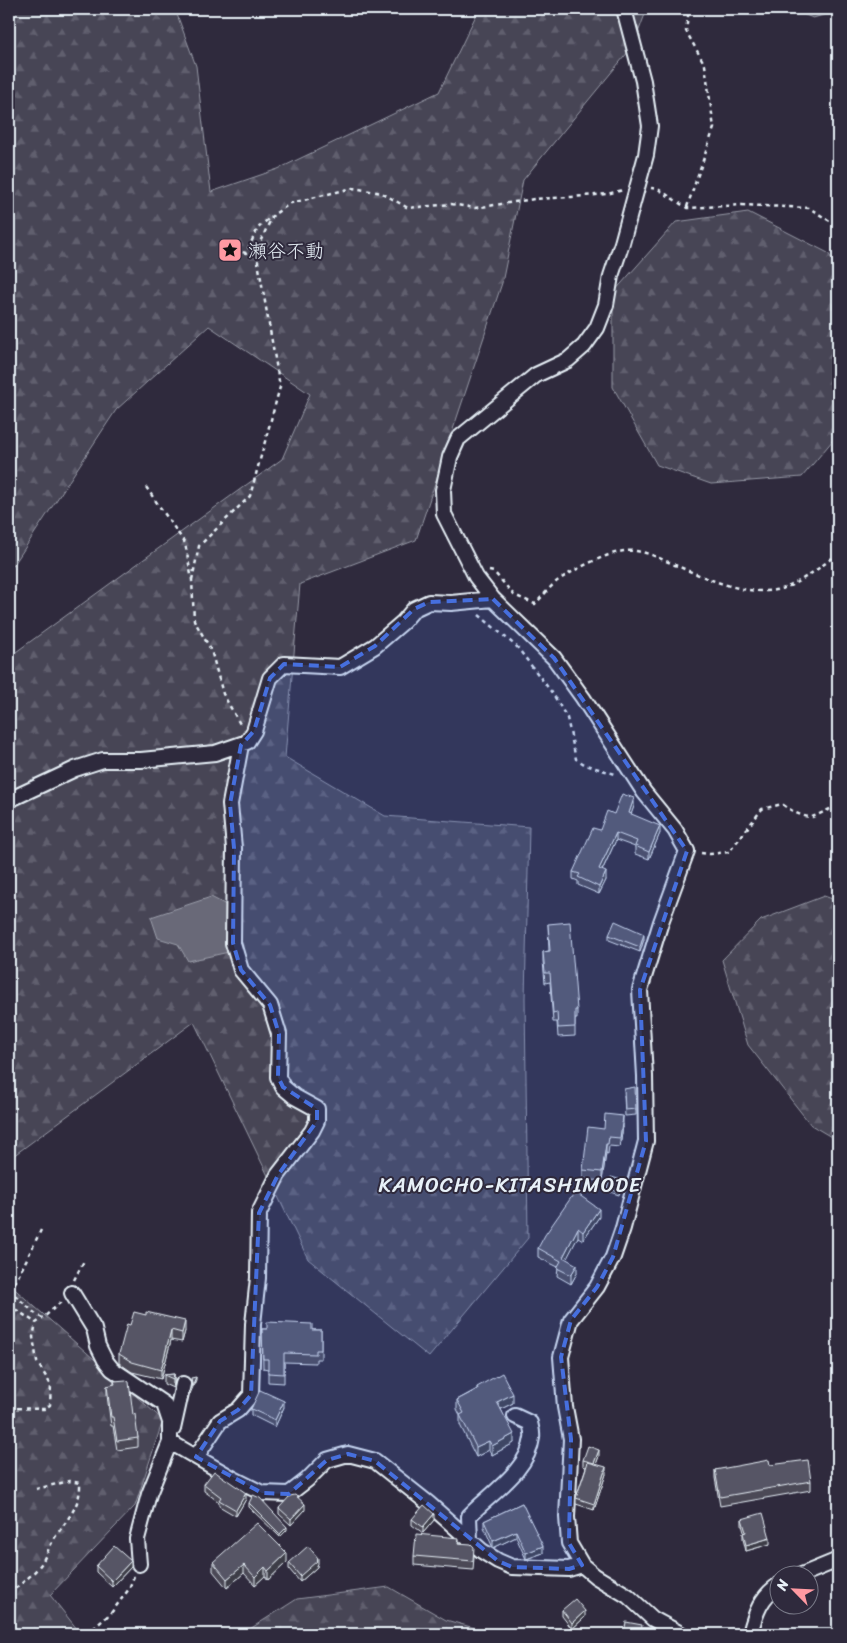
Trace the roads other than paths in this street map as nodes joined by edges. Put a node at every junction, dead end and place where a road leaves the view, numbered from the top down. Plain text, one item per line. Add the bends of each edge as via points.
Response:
1 (624, 9) edge
2 (493, 600) junction
3 (241, 746) junction
4 (9, 800) edge
5 (72, 1293) road end
6 (183, 1384) dead end
7 (515, 1416) dead end
8 (170, 1442) junction
9 (196, 1457) junction
10 (470, 1541) junction
11 (838, 1560) edge
12 (139, 1564) road end
13 (582, 1564) junction
14 (820, 1567) edge
15 (770, 1591) edge
16 (681, 1634) edge
17 (750, 1634) edge

1 - 2 street via 643,81 650,126 646,155 611,276 606,305 597,328 584,346 568,360 536,375 471,427 458,439 450,457 443,490 444,514 476,578
2 - 3 street via 430,602 414,609 375,646 340,667 284,664 270,678 254,731 248,742
2 - 13 street via 554,658 687,851 640,990 646,1076 644,1149 613,1257 597,1287 571,1320 561,1357 571,1439 569,1542
3 - 4 street via 197,755 102,760
3 - 9 street via 230,804 234,848 233,943 241,970 270,1005 279,1034 278,1077 283,1087 317,1109 318,1121 278,1175 258,1214 252,1395 238,1410 220,1421
5 - 8 street via 94,1329 108,1365 164,1404 170,1422
6 - 8 street
7 - 10 street via 530,1423 532,1438 524,1459 507,1482 470,1516
8 - 9 street
8 - 12 street via 148,1494 137,1539
9 - 10 street via 262,1493 289,1494 327,1460 348,1454 375,1461
10 - 13 street via 512,1567 569,1569
11 - 14 street
13 - 16 street via 628,1596 653,1619
15 - 17 street via 757,1612

